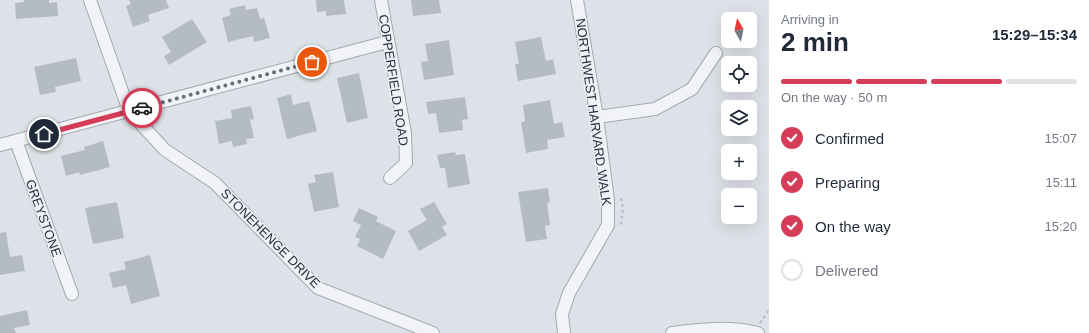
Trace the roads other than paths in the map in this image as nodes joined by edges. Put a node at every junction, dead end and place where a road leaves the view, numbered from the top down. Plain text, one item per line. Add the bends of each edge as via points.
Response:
1 (90, 0) edge
2 (381, 0) edge
3 (577, 0) edge
4 (388, 42) junction
5 (716, 53) dead end
6 (129, 111) junction
7 (597, 117) junction
8 (16, 141) junction
9 (0, 145) edge
10 (390, 178) dead end
11 (72, 294) dead end
12 (759, 327) edge
13 (433, 333) edge
14 (564, 333) edge
15 (672, 333) edge

1 - 6 street, STONEHENGE DRIVE
2 - 4 street, COPPERFIELD ROAD
3 - 7 street, NORTHWEST HARVARD WALK
4 - 6 street
4 - 10 street, COPPERFIELD ROAD via 405,133 406,163
5 - 7 street via 692,89 655,109
6 - 8 street
6 - 13 street, STONEHENGE DRIVE via 165,150 216,183 318,288
7 - 14 street, NORTHWEST HARVARD WALK via 608,200 608,225 569,293 562,314
8 - 9 street
8 - 11 street, GREYSTONE
12 - 15 street via 700,329

